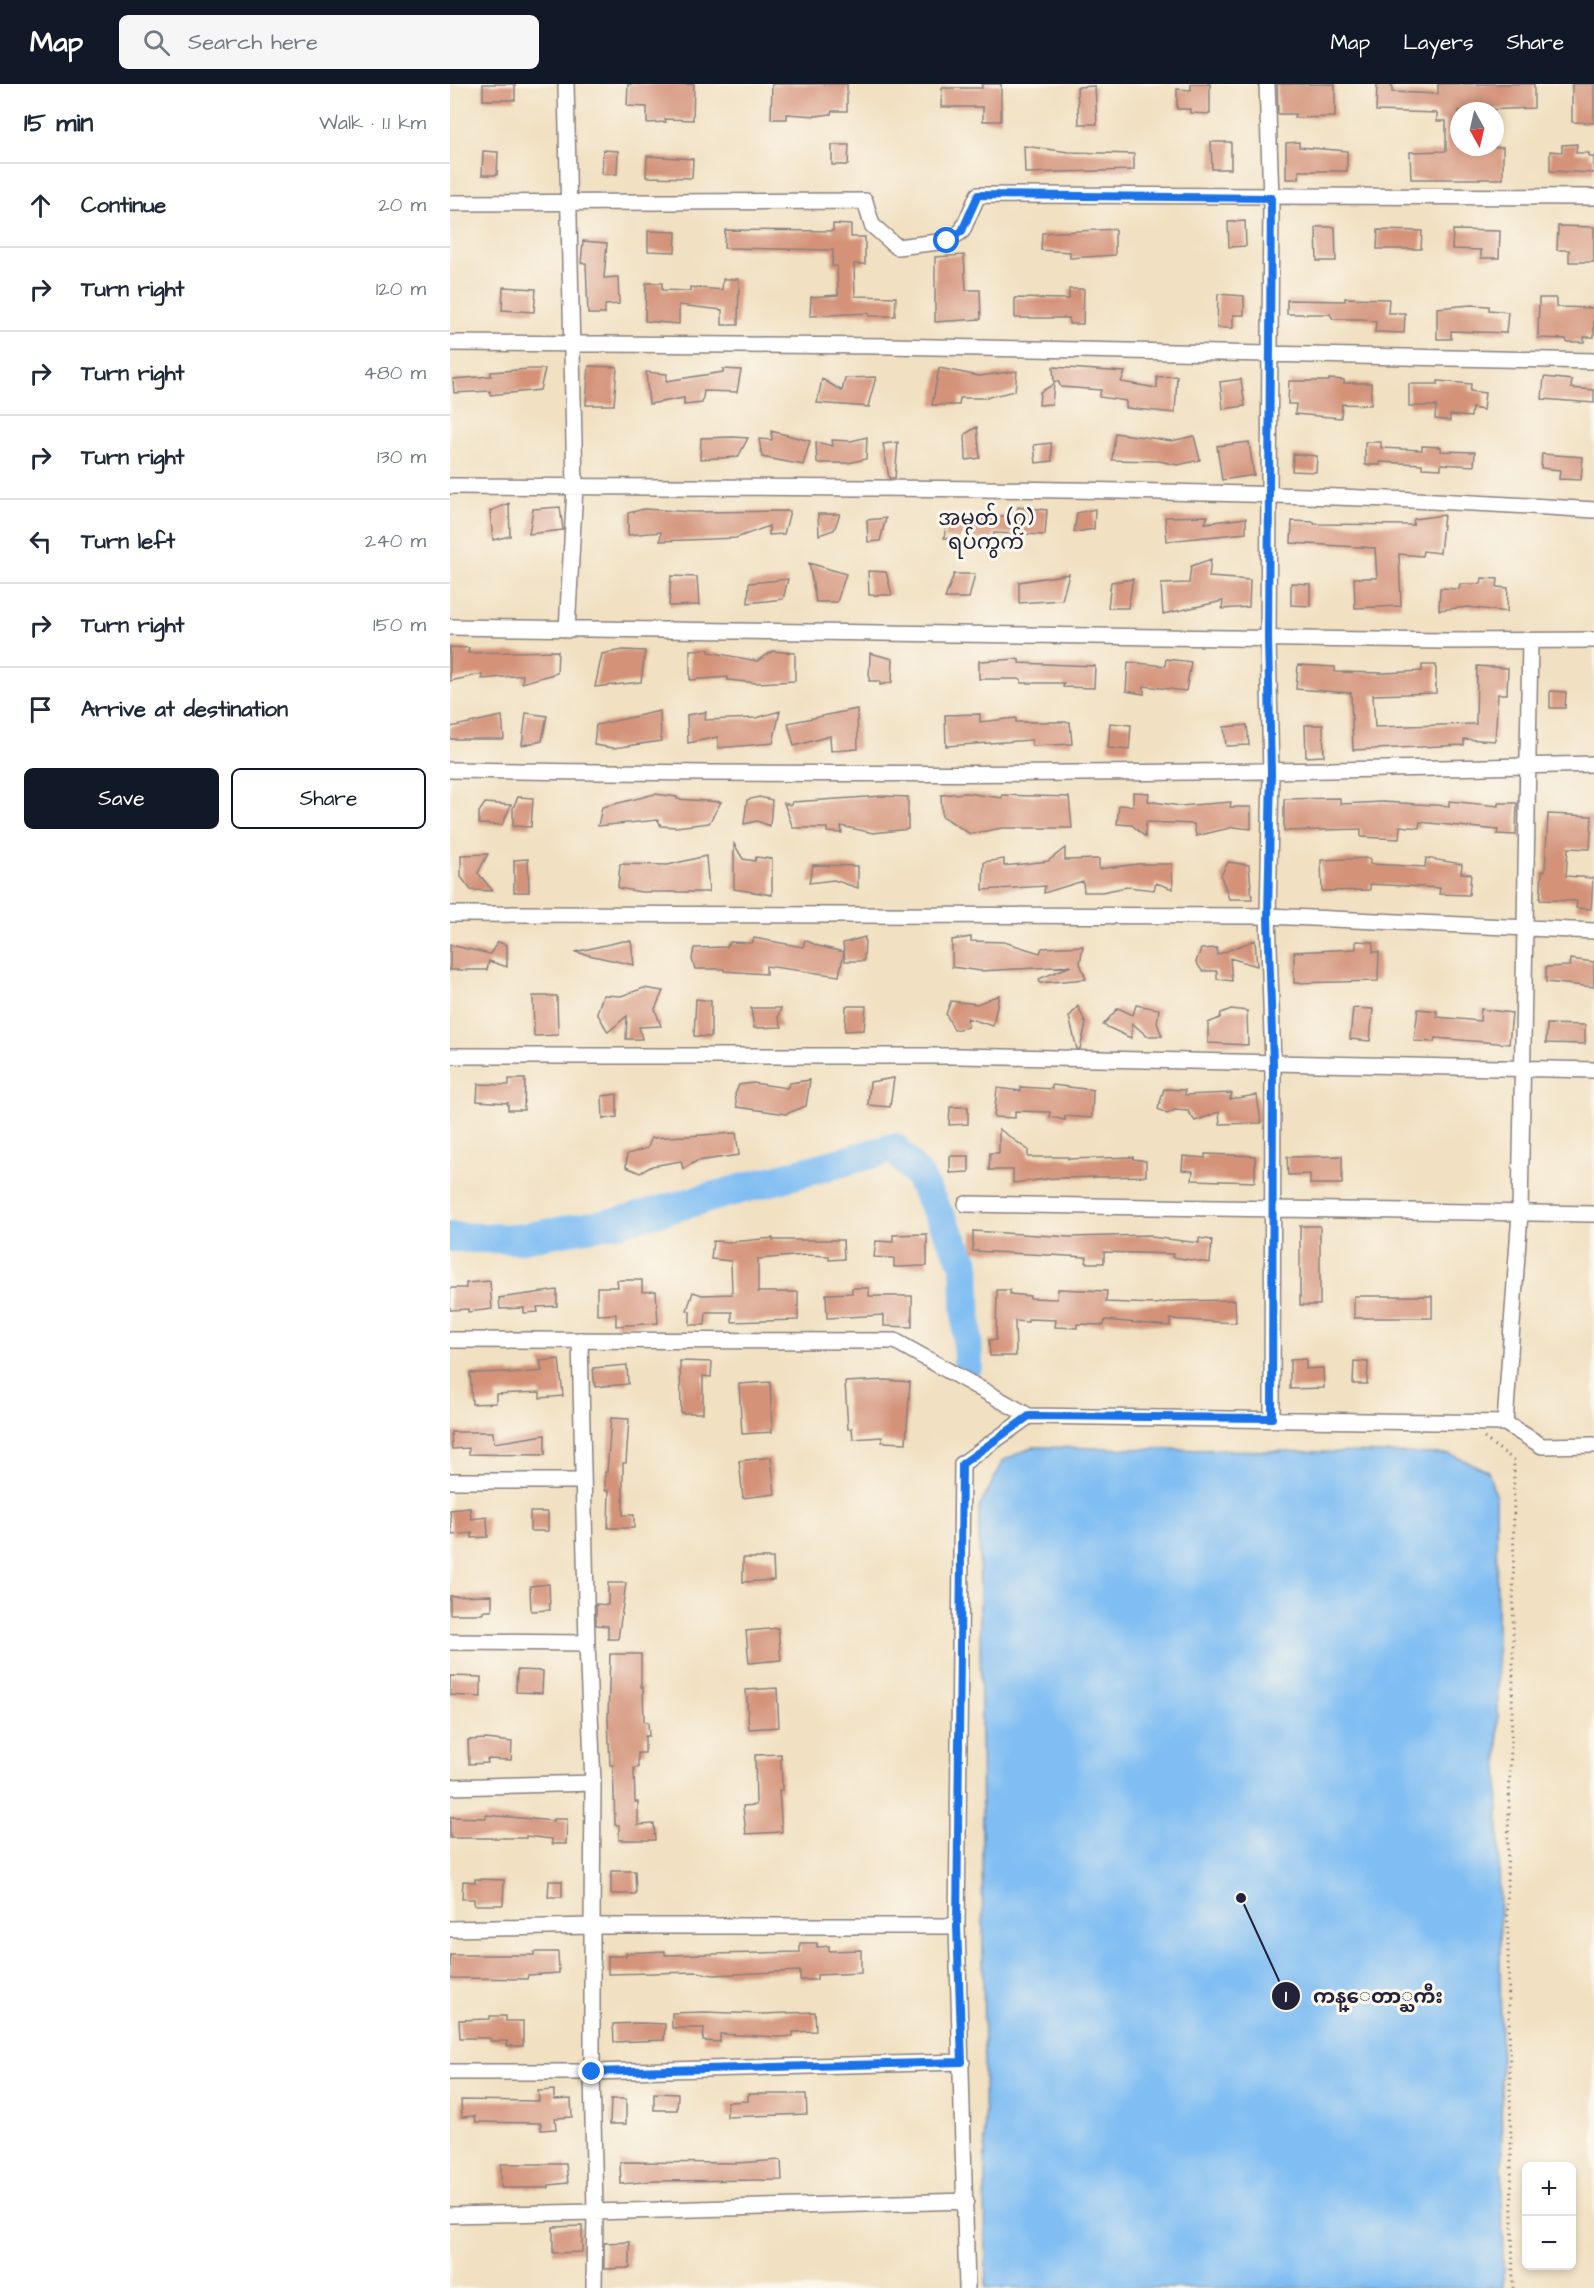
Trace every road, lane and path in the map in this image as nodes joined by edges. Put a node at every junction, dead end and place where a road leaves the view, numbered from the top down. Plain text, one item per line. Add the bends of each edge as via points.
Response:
1 (566, 84) edge
2 (1267, 84) edge
3 (1594, 197) edge
4 (1271, 198) junction
5 (570, 202) junction
6 (450, 203) edge
7 (450, 343) edge
8 (570, 344) junction
9 (1270, 355) junction
10 (1594, 361) edge
11 (450, 486) edge
12 (575, 487) junction
13 (1269, 494) junction
14 (1594, 510) edge
15 (450, 627) edge
16 (567, 630) junction
17 (1268, 639) junction
18 (1594, 640) edge
19 (1530, 641) junction
20 (1594, 764) edge
21 (1528, 766) junction
22 (450, 770) edge
23 (1271, 773) junction
24 (450, 914) edge
25 (1268, 916) junction
26 (1527, 928) junction
27 (1594, 931) edge
28 (450, 1056) edge
29 (1273, 1063) junction
30 (1523, 1069) junction
31 (1594, 1070) edge
32 (966, 1204) dead end
33 (1273, 1209) junction
34 (1520, 1213) junction
35 (1594, 1214) edge
36 (450, 1340) edge
37 (580, 1340) junction
38 (1029, 1416) junction
39 (1272, 1418) junction
40 (1505, 1423) junction
41 (1594, 1445) edge
42 (1514, 1460) dead end
43 (450, 1481) edge
44 (583, 1481) junction
45 (450, 1642) edge
46 (587, 1643) junction
47 (593, 1783) junction
48 (450, 1787) edge
49 (592, 1926) junction
50 (957, 1926) junction
51 (450, 1929) edge
52 (962, 2062) junction
53 (450, 2072) edge
54 (592, 2072) junction
55 (966, 2201) junction
56 (595, 2212) junction
57 (450, 2215) edge
58 (594, 2288) edge
59 (967, 2288) edge
60 (1513, 2288) edge

1 - 5 street
2 - 4 street
3 - 4 street
4 - 5 street via 978,195 962,231 947,241 897,247 872,225 865,201
4 - 9 street
5 - 6 street
5 - 8 street
7 - 8 street
8 - 9 street
8 - 12 street
9 - 10 street
9 - 13 street
11 - 12 street
12 - 13 street via 918,486
12 - 16 street
13 - 14 street
13 - 17 street
15 - 16 street
16 - 17 street
17 - 19 street
17 - 23 street
18 - 19 street
19 - 21 street
20 - 21 street
21 - 23 street
21 - 26 street
22 - 23 street via 790,776
23 - 25 street
24 - 25 street
25 - 26 street
25 - 29 street
26 - 27 street
26 - 30 street
28 - 29 street via 961,1056
29 - 30 street
29 - 33 street
30 - 31 street
30 - 34 street
32 - 33 street
33 - 34 street
33 - 39 street
34 - 35 street
34 - 40 street
36 - 37 street
37 - 38 street via 895,1341
37 - 44 street
38 - 39 street
38 - 50 street via 962,1464
39 - 40 street
40 - 41 street via 1542,1446
42 - 60 path via 1507,1872
43 - 44 street
44 - 46 street
45 - 46 street
46 - 47 street
47 - 48 street
47 - 49 street
49 - 50 street
49 - 51 street
49 - 54 street
50 - 52 street
52 - 54 street
52 - 55 street
53 - 54 street
54 - 56 street
55 - 56 street
55 - 59 street
56 - 57 street
56 - 58 street

